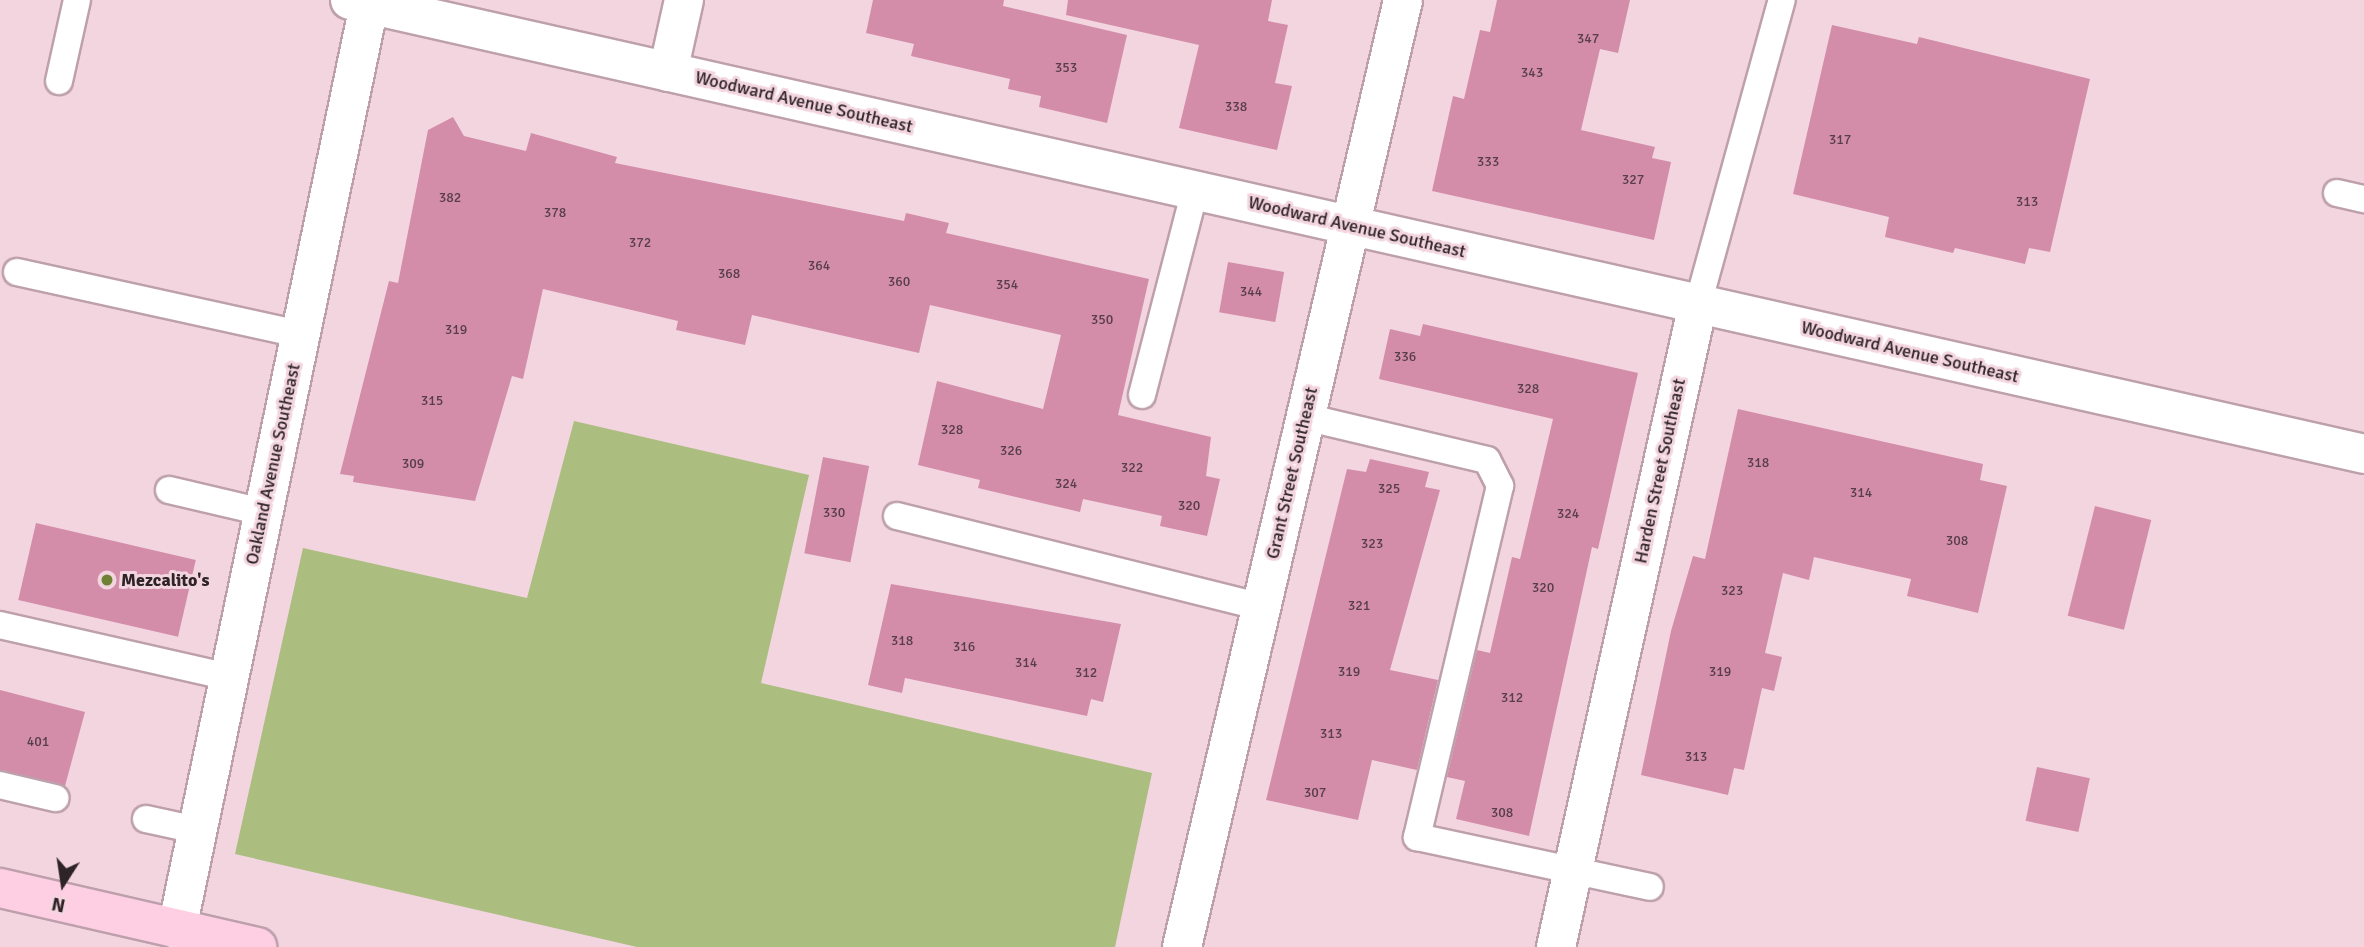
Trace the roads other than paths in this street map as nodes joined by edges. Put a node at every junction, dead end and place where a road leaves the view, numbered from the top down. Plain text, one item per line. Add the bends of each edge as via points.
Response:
1 (77, 0) edge
2 (684, 0) edge
3 (1403, 0) edge
4 (1782, 0) edge
5 (363, 2) edge
6 (668, 72) junction
7 (59, 80) dead end
8 (1195, 190) junction
9 (2337, 193) dead end
10 (2364, 199) edge
11 (1350, 225) junction
12 (17, 272) dead end
13 (1698, 304) junction
14 (300, 334) junction
15 (1142, 395) dead end
16 (1305, 417) junction
17 (2364, 454) edge
18 (169, 490) dead end
19 (263, 512) junction
20 (897, 516) dead end
21 (1261, 607) junction
22 (0, 625) edge
23 (229, 677) junction
24 (0, 785) edge
25 (55, 798) dead end
26 (146, 819) dead end
27 (197, 830) junction
28 (1573, 870) junction
29 (1650, 887) dead end
30 (0, 888) edge
31 (177, 929) junction
32 (257, 947) edge
33 (1182, 947) edge
34 (1556, 947) edge

1 - 7 lane
2 - 6 street
3 - 11 street, Grant Street Southeast
4 - 13 lane, Harden Street Southeast
5 - 6 street, Woodward Avenue Southeast
5 - 14 street, Oakland Avenue Southeast
6 - 8 street, Woodward Avenue Southeast
8 - 11 street, Woodward Avenue Southeast
8 - 15 lane
9 - 10 lane
11 - 13 street, Woodward Avenue Southeast
11 - 16 street, Grant Street Southeast
12 - 14 lane
13 - 17 street, Woodward Avenue Southeast
13 - 28 street, Harden Street Southeast
14 - 19 street, Oakland Avenue Southeast
16 - 21 street, Grant Street Southeast
16 - 28 lane via 1487,460 1500,485 1417,837
18 - 19 lane
19 - 23 street, Oakland Avenue Southeast
20 - 21 lane
21 - 33 street, Grant Street Southeast
22 - 23 lane
23 - 27 street, Oakland Avenue Southeast
24 - 25 lane
26 - 27 lane
27 - 31 street, Oakland Avenue Southeast
28 - 29 lane
28 - 34 street, Harden Street Southeast
30 - 31 main road
31 - 32 main road

